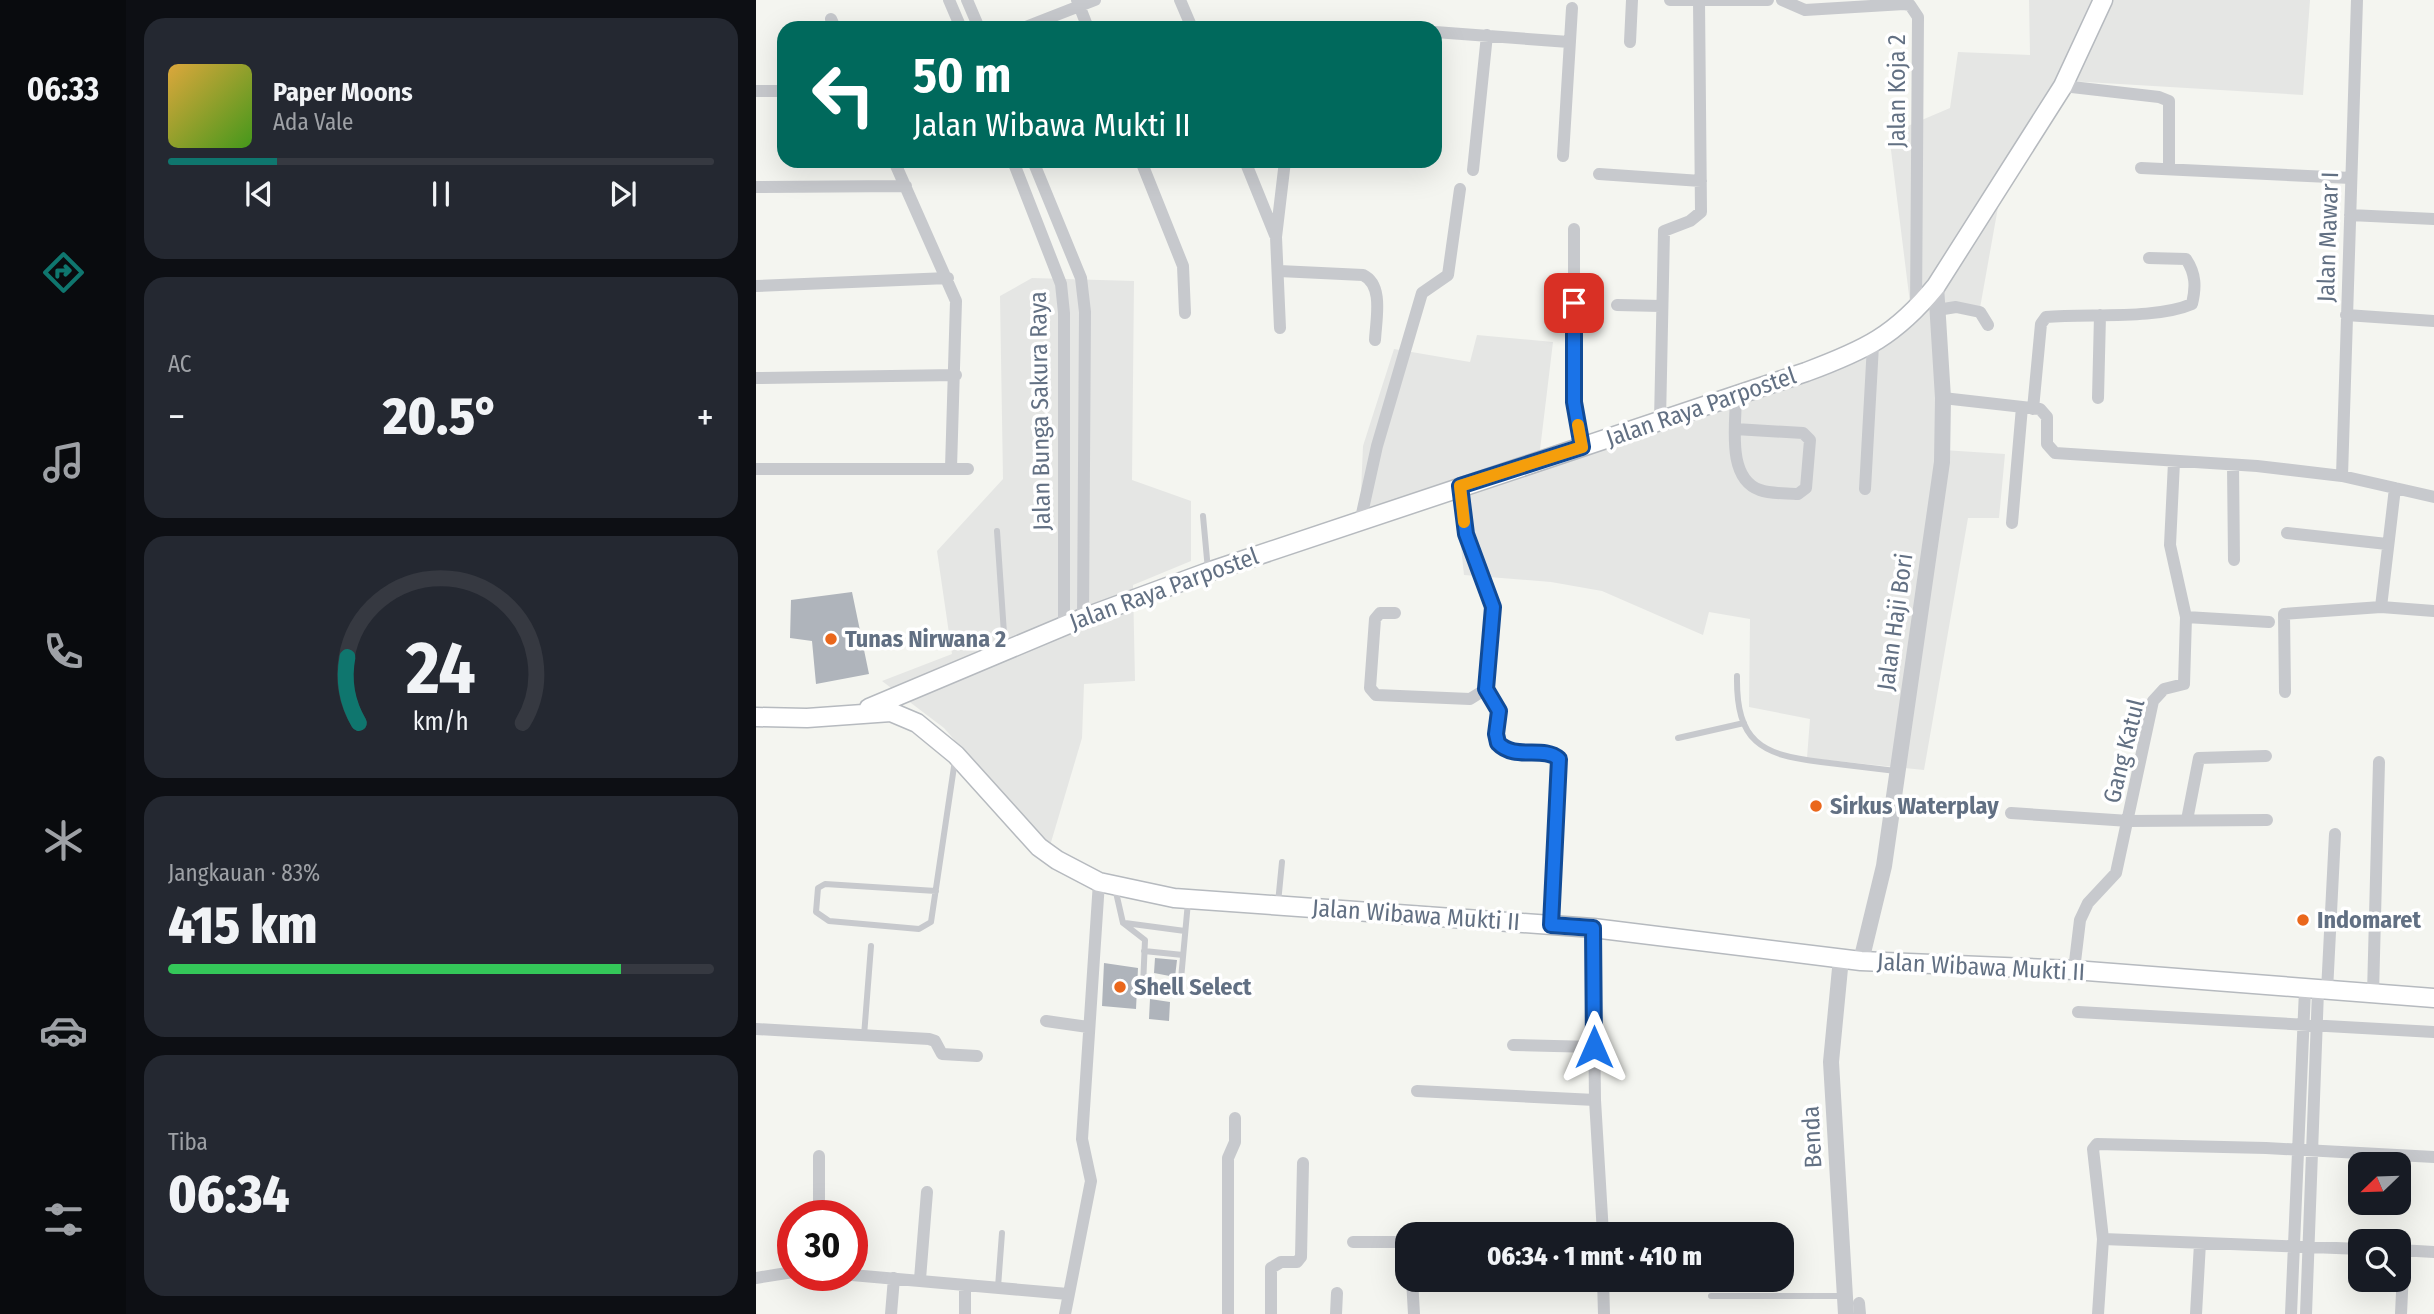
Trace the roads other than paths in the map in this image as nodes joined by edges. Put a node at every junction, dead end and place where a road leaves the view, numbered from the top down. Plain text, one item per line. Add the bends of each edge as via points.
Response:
1 (950, 0) edge
2 (967, 0) edge
3 (1095, 0) edge
4 (1180, 0) edge
5 (1632, 0) edge
6 (1670, 0) edge
7 (1768, 0) edge
8 (1782, 0) edge
9 (2103, 0) edge
10 (2357, 0) edge
11 (1699, 1) edge
12 (1078, 3) edge
13 (1572, 8) dead end
14 (958, 21) edge
15 (976, 21) edge
16 (1038, 21) edge
17 (1085, 21) edge
18 (1189, 21) edge
19 (1442, 32) edge
20 (1487, 35) junction
21 (1569, 42) junction
22 (1630, 42) dead end
23 (2063, 86) junction
24 (777, 91) edge
25 (756, 92) edge
26 (1563, 156) dead end
27 (897, 168) edge
28 (1016, 168) edge
29 (1037, 168) edge
30 (1144, 168) edge
31 (1248, 168) edge
32 (1284, 168) edge
33 (2141, 168) dead end
34 (2169, 169) junction
35 (1473, 170) dead end
36 (1599, 174) dead end
37 (2351, 178) junction
38 (1701, 181) junction
39 (906, 186) junction
40 (756, 187) edge
41 (1460, 189) dead end
42 (2350, 215) junction
43 (2434, 219) edge
44 (1574, 229) dead end
45 (1276, 237) junction
46 (2149, 258) dead end
47 (1279, 271) junction
48 (948, 278) junction
49 (756, 286) edge
50 (1936, 286) junction
51 (1617, 305) dead end
52 (1661, 306) junction
53 (1937, 310) junction
54 (1916, 311) junction
55 (1085, 312) junction
56 (1064, 313) junction
57 (1185, 313) dead end
58 (2100, 315) junction
59 (2346, 315) junction
60 (2434, 321) edge
61 (1988, 325) dead end
62 (1280, 328) dead end
63 (1375, 340) dead end
64 (1873, 345) junction
65 (956, 375) junction
66 (756, 378) edge
67 (1736, 395) junction
68 (1943, 398) junction
69 (2098, 398) dead end
70 (2028, 408) junction
71 (1660, 421) junction
72 (1735, 429) junction
73 (1582, 447) junction
74 (2174, 462) junction
75 (2233, 465) junction
76 (951, 467) junction
77 (1083, 468) junction
78 (756, 469) edge
79 (968, 469) dead end
80 (1065, 469) junction
81 (2342, 477) junction
82 (1460, 486) junction
83 (2395, 488) junction
84 (1865, 489) dead end
85 (2434, 497) edge
86 (1203, 516) dead end
87 (1362, 519) junction
88 (2012, 523) dead end
89 (997, 531) dead end
90 (2287, 533) dead end
91 (2386, 544) junction
92 (2235, 560) dead end
93 (1208, 572) junction
94 (2381, 607) junction
95 (2434, 611) edge
96 (1395, 613) dead end
97 (2186, 617) junction
98 (1083, 618) junction
99 (2269, 622) dead end
100 (1064, 626) junction
101 (1005, 650) junction
102 (1737, 676) dead end
103 (1486, 689) junction
104 (2285, 692) dead end
105 (859, 712) junction
106 (756, 717) edge
107 (1744, 723) junction
108 (1678, 738) dead end
109 (956, 755) junction
110 (2266, 756) dead end
111 (2379, 762) dead end
112 (1896, 771) junction
113 (2011, 813) dead end
114 (2187, 820) junction
115 (2267, 820) dead end
116 (2129, 821) junction
117 (2335, 834) dead end
118 (1282, 862) dead end
119 (1107, 884) junction
120 (936, 891) junction
121 (1188, 900) junction
122 (1278, 905) junction
123 (1123, 923) junction
124 (1551, 925) junction
125 (1593, 928) junction
126 (1185, 932) junction
127 (871, 946) dead end
128 (1144, 951) junction
129 (1183, 955) junction
130 (1841, 958) junction
131 (1861, 961) junction
132 (2074, 970) junction
133 (2317, 991) junction
134 (2373, 994) junction
135 (2434, 998) edge
136 (2078, 1012) dead end
137 (1046, 1021) dead end
138 (1088, 1027) junction
139 (2303, 1027) junction
140 (2317, 1028) junction
141 (756, 1029) edge
142 (2434, 1032) edge
143 (864, 1036) junction
144 (1513, 1045) dead end
145 (1594, 1047) junction
146 (977, 1056) dead end
147 (1417, 1091) dead end
148 (1595, 1100) junction
149 (1235, 1118) dead end
150 (2298, 1150) junction
151 (2312, 1151) junction
152 (819, 1156) dead end
153 (2434, 1157) edge
154 (1303, 1163) dead end
155 (927, 1192) dead end
156 (819, 1200) edge
157 (1602, 1222) edge
158 (1002, 1233) dead end
159 (2103, 1239) junction
160 (1353, 1242) dead end
161 (1395, 1242) edge
162 (2200, 1243) junction
163 (2293, 1246) junction
164 (2308, 1247) junction
165 (2348, 1249) edge
166 (2411, 1251) edge
167 (2434, 1252) edge
168 (777, 1275) edge
169 (868, 1276) edge
170 (756, 1278) edge
171 (894, 1278) junction
172 (920, 1279) junction
173 (965, 1286) junction
174 (998, 1288) junction
175 (1413, 1292) edge
176 (1603, 1292) edge
177 (2401, 1292) edge
178 (1337, 1293) dead end
179 (1068, 1294) junction
180 (1711, 1296) dead end
181 (1854, 1304) edge
182 (891, 1314) edge
183 (965, 1314) edge
184 (1065, 1314) edge
185 (1227, 1314) edge
186 (1271, 1314) edge
187 (1336, 1314) edge
188 (1415, 1314) edge
189 (1604, 1314) edge
190 (1846, 1314) edge
191 (2098, 1314) edge
192 (2196, 1314) edge
193 (2291, 1314) edge
194 (2306, 1314) edge
195 (2401, 1314) edge

1 - 14 street
2 - 15 street
3 - 12 street
4 - 18 street
5 - 22 street
6 - 11 street
7 - 11 street
8 - 54 street, Jalan Koja 2 via 1805,10 1904,4 1918,17
9 - 23 main road, Jalan Raya Parpostel
10 - 37 street, Jalan Mawar I
11 - 38 street
12 - 16 street
12 - 17 street
13 - 21 street
19 - 20 street
20 - 21 street
20 - 35 street
21 - 26 street
23 - 34 street via 2169,101
23 - 50 main road, Jalan Raya Parpostel
24 - 25 street
27 - 39 street
28 - 56 street, Jalan Bunga Sakura Raya via 1061,284
29 - 55 street, Jalan Bunga Sakura Raya via 1081,278
30 - 57 street via 1184,266
31 - 45 street
32 - 45 street
33 - 34 street
34 - 37 street
36 - 38 street
37 - 42 street, Jalan Mawar I
38 - 52 street via 1701,212 1664,231
39 - 40 street
39 - 48 street
41 - 87 street via 1450,270 1422,293 1377,446
42 - 43 street
42 - 59 street, Jalan Mawar I
44 - 73 street via 1574,402
45 - 47 street
46 - 58 street via 2186,259 2196,289 2192,304
47 - 62 street
47 - 63 street via 1371,279 1376,288
48 - 49 street
48 - 65 street via 956,301
50 - 53 street, Jalan Haji Bori
50 - 54 main road, Jalan Raya Parpostel
51 - 52 street
52 - 71 street
53 - 61 street via 1967,308 1980,312
53 - 68 street, Jalan Haji Bori
54 - 64 main road, Jalan Raya Parpostel
55 - 56 street
55 - 77 street, Jalan Bunga Sakura Raya
56 - 80 street, Jalan Bunga Sakura Raya
58 - 69 street
58 - 70 street via 2043,320
59 - 60 street
59 - 81 street, Jalan Mawar I
64 - 67 main road, Jalan Raya Parpostel
64 - 84 street
65 - 66 street
65 - 76 street
67 - 71 main road, Jalan Raya Parpostel
67 - 72 street
68 - 70 street
68 - 112 street, Jalan Haji Bori via 1942,462
70 - 74 street via 2045,412 2047,444 2055,453
70 - 88 street
71 - 73 main road, Jalan Raya Parpostel
72 - 72 street via 1803,433 1810,440 1806,488 1798,494 1752,487 1740,473
73 - 82 main road, Jalan Raya Parpostel
74 - 75 street
74 - 97 street, Gang Katul via 2170,545
75 - 81 street
75 - 92 street
76 - 78 street
76 - 79 street
77 - 80 street
77 - 98 street, Jalan Bunga Sakura Raya
80 - 100 street, Jalan Bunga Sakura Raya
81 - 83 street
82 - 87 main road, Jalan Raya Parpostel
82 - 103 street via 1466,534 1493,607
83 - 85 street
83 - 91 street
86 - 93 lane
87 - 93 main road, Jalan Raya Parpostel
89 - 101 lane
90 - 91 street
91 - 94 street
93 - 98 main road, Jalan Raya Parpostel
94 - 95 street
94 - 104 street via 2284,614
96 - 103 street via 1380,613 1375,619 1370,688 1376,695 1469,699
97 - 99 street
97 - 116 street, Gang Katul via 2184,684 2164,689 2153,701
98 - 100 main road, Jalan Raya Parpostel
100 - 101 main road, Jalan Raya Parpostel
101 - 105 main road, Jalan Raya Parpostel
102 - 107 lane
103 - 124 street via 1499,711 1496,734 1503,749 1559,759
105 - 106 main road, Jalan Wibawa Mukti II
105 - 109 main road, Jalan Wibawa Mukti II via 891,712 917,723
107 - 108 lane
107 - 112 lane via 1760,746 1777,756
109 - 119 main road, Jalan Wibawa Mukti II via 1039,847 1077,873
109 - 120 lane
110 - 114 street via 2199,758
111 - 134 street
112 - 131 street, Jalan Haji Bori via 1884,866
113 - 116 street
114 - 115 street
114 - 116 street
116 - 132 street, Gang Katul via 2116,873 2088,903 2080,920
117 - 133 street
118 - 122 lane
119 - 121 main road, Jalan Wibawa Mukti II
119 - 123 lane
119 - 138 street
120 - 120 lane via 931,922 919,929 829,921 816,912 818,888 825,884
121 - 122 main road, Jalan Wibawa Mukti II
121 - 126 lane
122 - 124 main road, Jalan Wibawa Mukti II
123 - 126 lane
123 - 128 lane via 1145,940
124 - 125 main road, Jalan Wibawa Mukti II
125 - 130 main road, Jalan Wibawa Mukti II
125 - 145 street
126 - 129 lane
127 - 143 lane
128 - 129 lane
128 - 129 lane via 1143,986 1180,990
130 - 131 main road, Jalan Wibawa Mukti II
130 - 181 street, Benda via 1831,1062
131 - 132 main road, Jalan Wibawa Mukti II
132 - 133 main road, Jalan Wibawa Mukti II
133 - 134 main road, Jalan Wibawa Mukti II
133 - 139 street
133 - 140 street
134 - 135 main road, Jalan Wibawa Mukti II
136 - 139 street
137 - 138 street
138 - 179 street via 1082,1139 1091,1181
139 - 140 street
139 - 150 street
140 - 142 street
140 - 151 street
141 - 143 street
143 - 146 street via 932,1039 942,1054
144 - 145 street
145 - 148 street
147 - 148 street
148 - 157 street
149 - 185 street via 1235,1142 1228,1158
150 - 151 street
150 - 159 street via 2097,1144 2093,1149
150 - 163 street
151 - 153 street
151 - 164 street
152 - 156 street
154 - 186 street via 1301,1257 1271,1268
155 - 172 street
158 - 174 lane
159 - 162 street
159 - 191 street
160 - 161 street
162 - 163 street
162 - 192 street
163 - 164 street
163 - 193 street
164 - 165 street
164 - 194 street
166 - 167 street
168 - 170 street
169 - 171 street
171 - 172 street
171 - 182 street
172 - 173 street
173 - 174 street
173 - 183 street
174 - 179 street
175 - 188 street
176 - 189 street
177 - 195 street
178 - 187 street
179 - 184 street
180 - 181 lane
181 - 190 street, Benda

